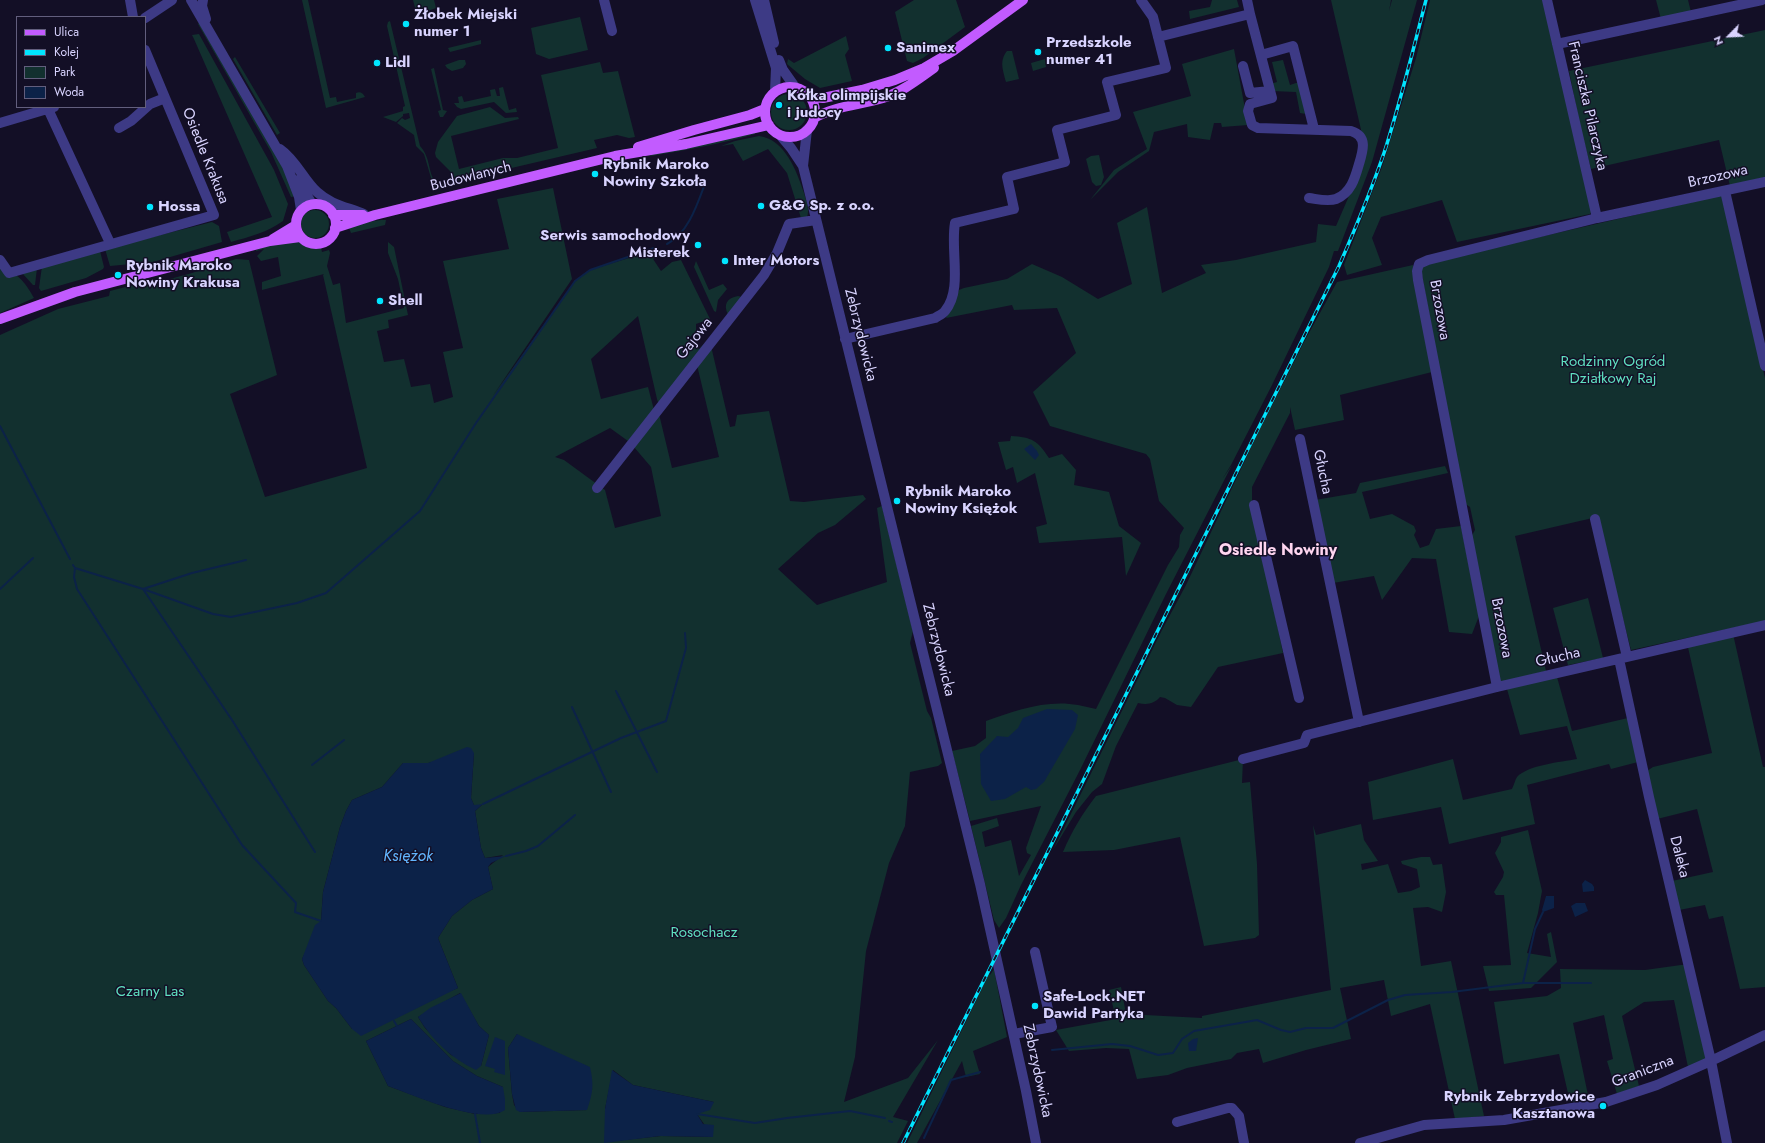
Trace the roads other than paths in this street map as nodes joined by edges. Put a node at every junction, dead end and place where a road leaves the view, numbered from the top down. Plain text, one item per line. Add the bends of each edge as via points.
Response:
1 (130, 0) edge
2 (191, 0) edge
3 (203, 0) edge
4 (604, 0) edge
5 (755, 0) edge
6 (764, 0) edge
7 (1141, 0) edge
8 (1247, 0) edge
9 (1547, 0) edge
10 (1762, 0) edge
11 (170, 1) edge
12 (1021, 1) edge
13 (1250, 14) junction
14 (134, 16) edge
15 (146, 17) edge
16 (208, 31) junction
17 (612, 31) dead end
18 (1158, 37) junction
19 (1557, 44) junction
20 (953, 50) junction
21 (146, 52) edge
22 (1261, 55) junction
23 (1243, 66) dead end
24 (795, 87) junction
25 (776, 91) junction
26 (1270, 91) junction
27 (810, 97) junction
28 (166, 98) junction
29 (52, 108) edge
30 (146, 108) edge
31 (146, 108) edge
32 (765, 109) junction
33 (814, 118) junction
34 (0, 123) edge
35 (769, 125) junction
36 (119, 128) dead end
37 (1314, 129) junction
38 (807, 130) junction
39 (780, 135) junction
40 (274, 144) junction
41 (615, 156) junction
42 (287, 166) junction
43 (802, 166) junction
44 (1765, 182) edge
45 (1725, 191) junction
46 (1309, 198) dead end
47 (312, 204) junction
48 (301, 210) junction
49 (333, 215) junction
50 (371, 215) junction
51 (1597, 218) junction
52 (816, 220) junction
53 (296, 225) junction
54 (335, 228) junction
55 (300, 237) junction
56 (270, 241) junction
57 (110, 243) junction
58 (0, 260) edge
59 (0, 319) edge
60 (845, 339) junction
61 (1765, 366) edge
62 (1300, 439) dead end
63 (597, 488) dead end
64 (1254, 505) dead end
65 (1596, 519) dead end
66 (1765, 625) edge
67 (1623, 658) junction
68 (1497, 687) junction
69 (1299, 698) dead end
70 (1359, 722) junction
71 (1243, 759) dead end
72 (1035, 952) dead end
73 (1014, 1034) junction
74 (1765, 1035) edge
75 (1711, 1061) junction
76 (1177, 1122) dead end
77 (1036, 1143) edge
78 (1244, 1143) edge
79 (1360, 1143) edge
80 (1727, 1143) edge

1 - 14 street
2 - 16 street
3 - 16 street
4 - 17 street
5 - 25 street via 775,64
6 - 24 street via 780,63
7 - 18 street via 1153,17
8 - 13 street
9 - 19 street, Franciszka Pilarczyka
10 - 19 street
11 - 15 street
12 - 20 main road
13 - 18 street
13 - 22 street
16 - 40 street
18 - 60 street via 1166,68 1108,82 1116,115 1057,130 1065,162 1006,177 1014,209 955,223 955,286 945,312 935,318
19 - 51 street, Franciszka Pilarczyka
20 - 27 main road via 924,68 882,84 826,98
20 - 33 main road via 937,66 898,92 834,109
21 - 28 street, Osiedle Krakusa
22 - 26 street
22 - 37 street via 1293,46
23 - 26 street via 1250,93
24 - 25 main road
24 - 27 main road
25 - 32 main road via 768,100
26 - 37 street via 1272,98 1248,106 1253,126
27 - 33 main road
28 - 30 street, Osiedle Krakusa
28 - 57 street, Osiedle Krakusa via 214,214
29 - 34 street
29 - 57 street
31 - 36 street, Osiedle Krakusa
32 - 35 main road
32 - 41 main road, Budowlanych via 636,147
33 - 38 main road
35 - 39 main road
35 - 41 main road, Budowlanych via 686,144
37 - 46 street via 1355,132 1363,142 1363,150 1354,181 1346,193 1333,200
38 - 39 main road via 792,137
38 - 43 street, Zebrzydowicka
39 - 43 street, Zebrzydowicka via 792,148
40 - 42 street
40 - 50 street via 288,154 310,185 320,194 339,206
41 - 50 main road, Budowlanych
42 - 47 street via 296,176
42 - 48 street via 299,197
43 - 52 street, Zebrzydowicka
44 - 45 street, Brzozowa
45 - 51 street, Brzozowa
45 - 61 street
47 - 48 main road
47 - 49 main road via 324,206
48 - 53 main road via 296,218
49 - 50 main road
49 - 54 main road
50 - 54 main road, Budowlanych
51 - 68 street, Brzozowa via 1428,260 1418,267
52 - 60 street, Zebrzydowicka
52 - 63 street, Gajowa via 789,224 764,275
53 - 55 main road
53 - 56 main road
54 - 55 main road via 331,237 323,243 311,243
55 - 56 main road
56 - 59 main road via 75,292
57 - 58 street, Osiedle Krakusa via 9,273
60 - 73 street, Zebrzydowicka via 973,856
62 - 70 street, Głucha
64 - 69 street
65 - 67 street, Daleka
66 - 67 street, Głucha
67 - 68 street, Głucha
67 - 75 street, Daleka via 1649,797
68 - 70 street, Głucha
70 - 71 street, Głucha via 1307,735 1304,743
72 - 73 street via 1052,1028
73 - 77 street, Zebrzydowicka
74 - 75 street, Graniczna
75 - 79 street, Graniczna via 1632,1094 1606,1102 1504,1120 1424,1125
75 - 80 street, Daleka
76 - 78 street via 1232,1108 1239,1116

